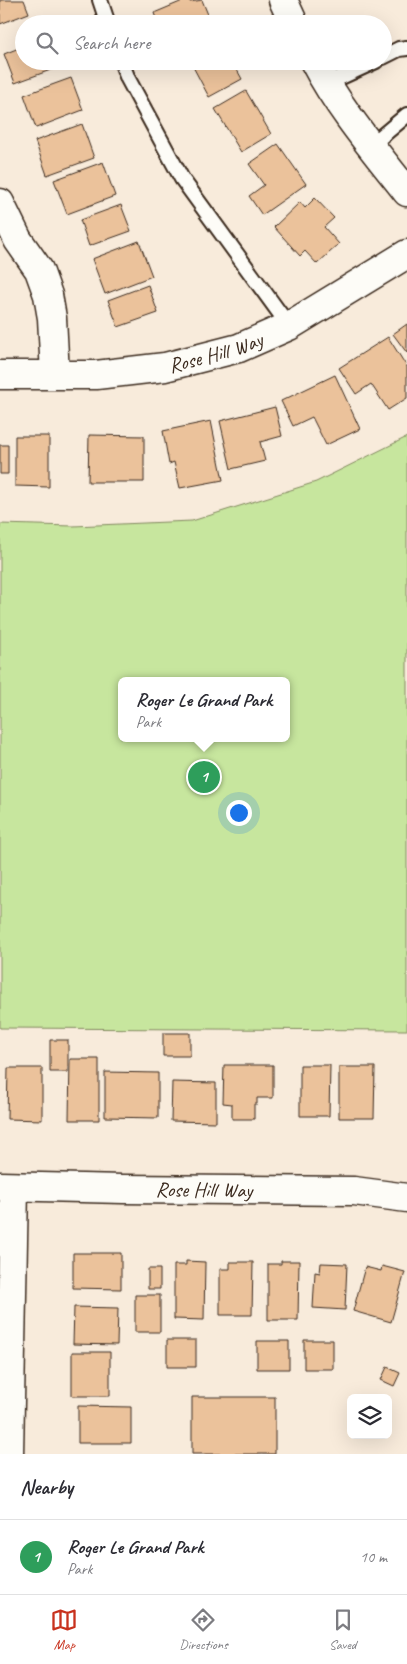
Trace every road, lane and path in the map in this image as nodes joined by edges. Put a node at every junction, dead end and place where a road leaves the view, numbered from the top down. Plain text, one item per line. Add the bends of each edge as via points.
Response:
1 (100, 0) edge
2 (283, 0) edge
3 (105, 15) edge
4 (290, 15) edge
5 (407, 48) edge
6 (392, 52) edge
7 (124, 70) edge
8 (334, 70) edge
9 (320, 73) edge
10 (407, 115) edge
11 (370, 146) junction
12 (407, 192) edge
13 (0, 203) edge
14 (407, 254) edge
15 (289, 326) junction
16 (55, 374) junction
17 (0, 375) edge
18 (7, 1186) edge
19 (407, 1198) edge
20 (9, 1454) edge

1 - 3 lane
2 - 4 street
5 - 6 lane
7 - 15 lane via 182,179
8 - 9 lane
9 - 11 street
10 - 11 lane
11 - 12 street
13 - 16 street via 18,240 39,270 48,295
14 - 15 street, Rose Hill Way
15 - 16 street, Rose Hill Way via 239,348 165,367 96,375
16 - 17 street, Rose Hill Way
18 - 19 street, Rose Hill Way via 354,1191
18 - 20 street

